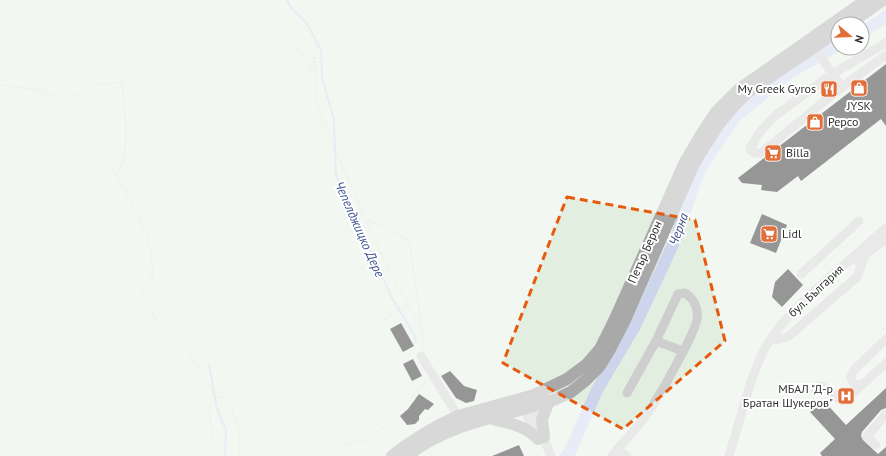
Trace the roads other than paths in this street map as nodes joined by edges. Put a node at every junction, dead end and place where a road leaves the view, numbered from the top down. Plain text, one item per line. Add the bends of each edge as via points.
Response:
1 (866, 0) edge
2 (883, 0) edge
3 (860, 16) edge
4 (830, 35) edge
5 (886, 43) edge
6 (813, 45) junction
7 (886, 55) edge
8 (830, 71) junction
9 (842, 87) junction
10 (859, 221) road end
11 (886, 228) edge
12 (886, 239) edge
13 (801, 274) dead end
14 (886, 339) edge
15 (656, 341) junction
16 (683, 351) junction
17 (421, 356) road end
18 (886, 363) edge
19 (860, 364) junction
20 (866, 381) junction
21 (815, 390) dead end
22 (627, 393) dead end
23 (549, 401) junction
24 (525, 403) junction
25 (886, 414) edge
26 (458, 416) junction
27 (489, 418) junction
28 (541, 438) junction
29 (876, 445) dead end
30 (614, 453) edge
31 (550, 454) edge
32 (392, 456) edge
33 (407, 456) edge
34 (628, 456) edge
35 (730, 456) edge
36 (735, 456) edge

1 - 6 main road, Петър Берон
2 - 3 main road
4 - 6 main road, Петър Берон
5 - 8 street
6 - 8 street
6 - 23 main road, Петър Берон via 748,92 720,124 693,166 624,322 606,356 599,367 578,387
6 - 24 main road, Петър Берон via 738,90 716,112 685,162 600,349 574,375
7 - 9 street
8 - 9 street
8 - 9 street via 776,115 759,133 750,149 752,152 761,153
10 - 13 street
11 - 35 street, бул. България via 792,312 768,344 757,367
12 - 36 street, бул. България via 800,309 776,340 753,392
14 - 19 street
15 - 16 street
15 - 16 street via 678,294 685,292 691,296 697,308 697,319
15 - 22 street
16 - 30 street via 660,396
17 - 26 street
18 - 20 street
19 - 20 street via 865,364 871,374
19 - 20 street via 850,379 858,385
20 - 21 street via 847,399 838,399 820,386
23 - 24 main road, Петър Берон
23 - 28 main road via 542,419
24 - 26 main road, Петър Берон
24 - 27 main road, Петър Берон
24 - 28 street
25 - 29 street via 868,436
26 - 32 main road, Петър Берон via 419,436
27 - 28 main road via 521,426
27 - 33 main road, Петър Берон via 439,435
28 - 31 street
30 - 34 street

